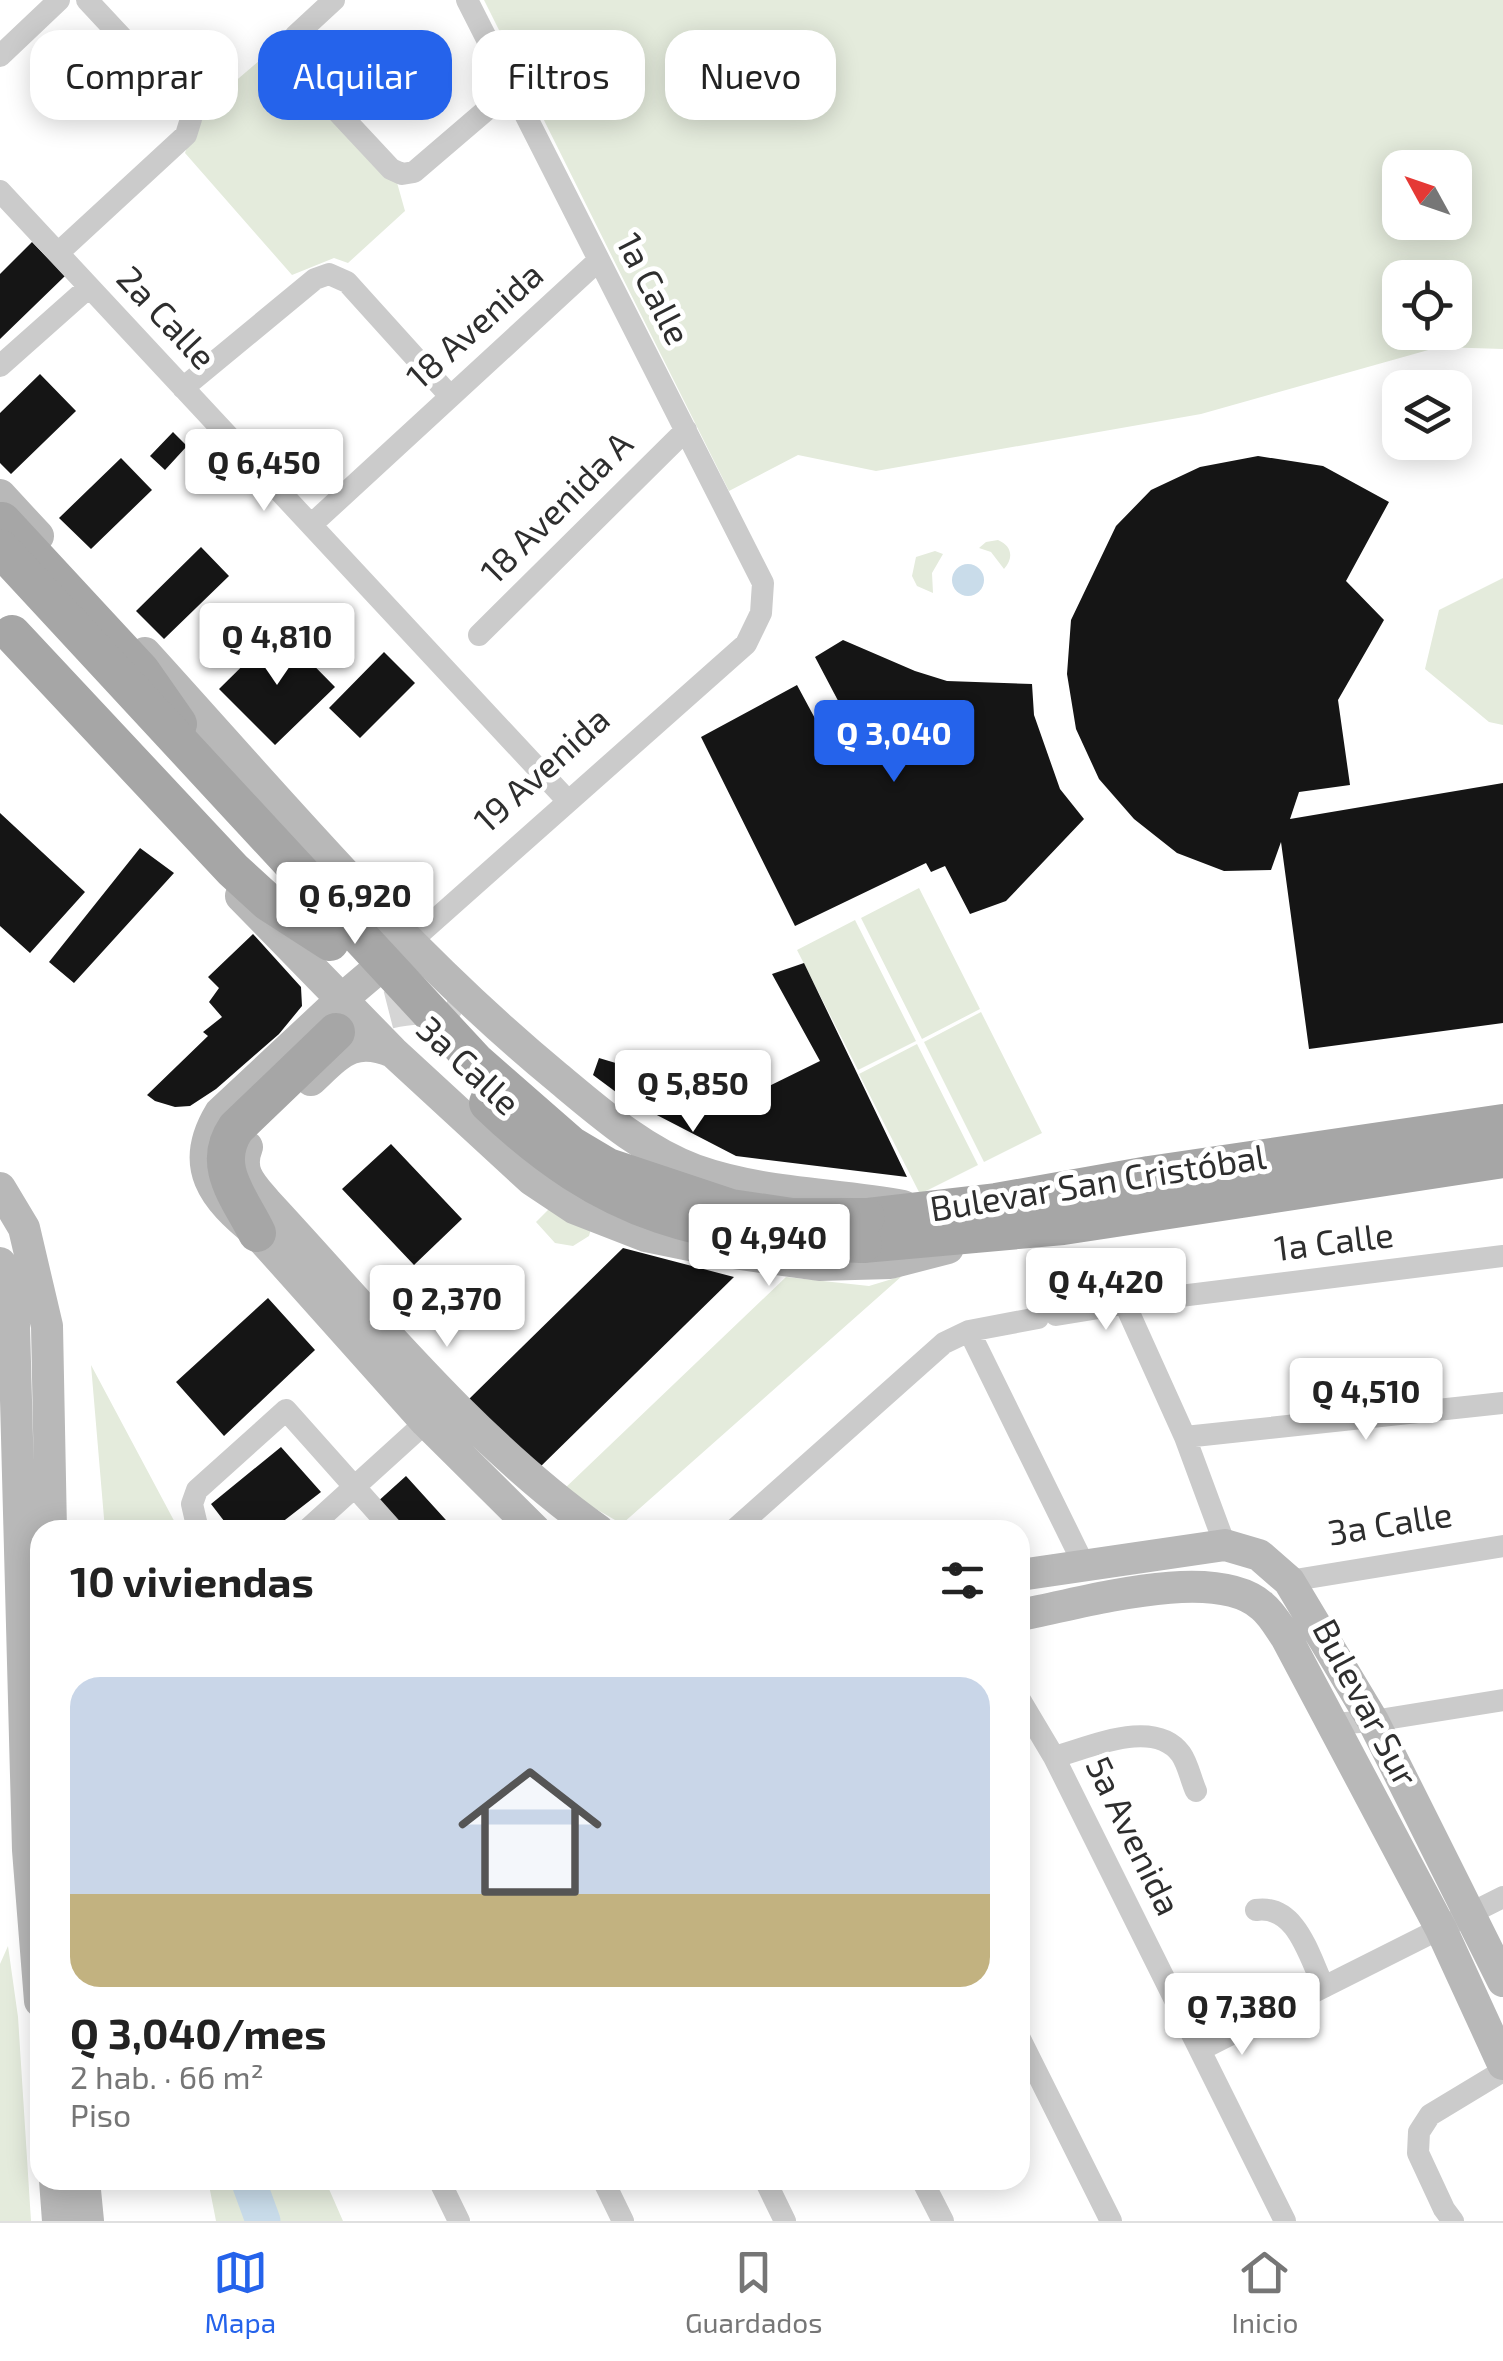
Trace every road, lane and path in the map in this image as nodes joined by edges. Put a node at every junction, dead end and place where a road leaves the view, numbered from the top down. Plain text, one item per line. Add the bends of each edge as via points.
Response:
1 (59, 0) edge
2 (87, 0) edge
3 (334, 0) edge
4 (467, 0) edge
5 (482, 30) edge
6 (0, 56) edge
7 (475, 120) edge
8 (528, 120) edge
9 (0, 191) edge
10 (58, 253) junction
11 (600, 260) junction
12 (89, 287) junction
13 (0, 366) edge
14 (183, 388) junction
15 (450, 396) junction
16 (686, 430) junction
17 (1, 522) edge
18 (311, 526) junction
19 (0, 584) edge
20 (761, 613) joint
21 (4, 634) edge
22 (478, 636) dead end
23 (261, 780) junction
24 (567, 800) junction
25 (206, 860) junction
26 (330, 942) junction
27 (409, 943) junction
28 (339, 1015) junction
29 (460, 1016) tunnel mouth
30 (393, 1052) junction
31 (575, 1092) junction
32 (1503, 1124) edge
33 (1503, 1160) edge
34 (532, 1180) junction
35 (0, 1188) edge
36 (668, 1190) junction
37 (922, 1210) junction
38 (262, 1218) junction
39 (864, 1230) junction
40 (1020, 1230) junction
41 (1503, 1256) edge
42 (0, 1263) edge
43 (1124, 1304) junction
44 (969, 1331) junction
45 (1503, 1403) edge
46 (426, 1422) junction
47 (1185, 1436) junction
48 (355, 1487) junction
49 (51, 1520) edge
50 (196, 1520) edge
51 (318, 1520) edge
52 (384, 1520) edge
53 (525, 1520) edge
54 (584, 1520) edge
55 (745, 1520) edge
56 (1224, 1545) junction
57 (1503, 1546) edge
58 (1084, 1565) junction
59 (1030, 1573) edge
60 (1290, 1581) junction
61 (1030, 1613) edge
62 (1503, 1700) edge
63 (1030, 1716) edge
64 (1373, 1721) junction
65 (1332, 1724) junction
66 (30, 1744) edge
67 (1054, 1756) junction
68 (1196, 1791) dead end
69 (30, 1852) edge
70 (0, 1874) edge
71 (1503, 1898) edge
72 (1256, 1910) dead end
73 (1455, 1922) junction
74 (1503, 1982) edge
75 (1324, 1987) junction
76 (1200, 2050) junction
77 (1030, 2059) edge
78 (1503, 2064) edge
79 (1503, 2072) edge
80 (55, 2190) edge
81 (85, 2190) edge
82 (444, 2190) edge
83 (608, 2190) edge
84 (770, 2190) edge
85 (927, 2190) edge
86 (58, 2221) edge
87 (88, 2221) edge
88 (459, 2221) edge
89 (623, 2221) edge
90 (785, 2221) edge
91 (943, 2221) edge
92 (1111, 2221) edge
93 (1285, 2221) edge
94 (1454, 2221) edge

1 - 6 street
2 - 10 street via 191,119 186,135
3 - 7 street via 295,36 292,63 392,169 414,172
4 - 5 street, 1a Calle
8 - 11 street, 1a Calle
9 - 10 street, 2a Calle
10 - 12 street, 2a Calle
11 - 15 street, 18 Avenida
11 - 16 street, 1a Calle
12 - 13 street
12 - 14 street, 2a Calle
14 - 15 street via 329,274 346,282
14 - 18 street, 2a Calle
15 - 18 street, 18 Avenida
16 - 20 street, 1a Calle via 764,583
16 - 22 street, 18 Avenida A
17 - 23 main road, 3a Calle
17 - 36 main road, Bulevar San Cristóbal, bridge via 194,758 475,1061 572,1144 608,1167
18 - 24 street, 2a Calle
19 - 26 main road, Bulevar San Cristóbal, bridge
20 - 24 street, 19 Avenida via 746,644
21 - 25 main road, 3a Calle
21 - 26 main road, bridge via 234,870 268,902
23 - 25 main road via 264,800 252,838 228,858
23 - 27 main road, 3a Calle
24 - 27 street, 19 Avenida
25 - 28 main road, 3a Calle
26 - 39 main road, Bulevar San Cristóbal, bridge via 511,1126 567,1171 661,1217 727,1234 785,1241
27 - 28 main road, 19 Avenida
27 - 31 main road, 3a Calle
28 - 30 main road, 3a Calle
28 - 38 main road via 228,1140 230,1186
28 - 38 main road, 19 Avenida via 220,1113 210,1130 204,1150 214,1190 230,1212
29 - 36 main road, bridge via 553,1104
30 - 34 main road, 3a Calle
30 - 38 main road via 363,1045 339,1054 255,1132 243,1153 243,1173
31 - 34 main road via 580,1116
31 - 37 main road, 3a Calle via 650,1148 694,1170 762,1188
32 - 37 main road, Bulevar San Cristóbal
33 - 40 main road, Bulevar San Cristóbal
34 - 40 main road, 3a Calle via 574,1208 646,1236 819,1265 890,1263
35 - 49 main road via 24,1228 46,1326
36 - 39 main road, Bulevar San Cristóbal, bridge via 731,1208
37 - 39 main road, Bulevar San Cristóbal
38 - 46 main road
38 - 54 main road via 516,1465
39 - 40 main road, Bulevar San Cristóbal
41 - 43 street, 1a Calle
42 - 66 main road via 14,1325
43 - 44 street, 1a Calle
43 - 47 street
44 - 55 street, 1a Calle via 944,1343
44 - 58 street
45 - 47 street
46 - 48 street
46 - 53 main road
47 - 56 street
48 - 50 street via 286,1410 197,1490
48 - 51 street
48 - 52 street
56 - 58 main road
56 - 60 main road, Bulevar Sur via 1258,1555
57 - 60 street, 3a Calle
58 - 59 main road
60 - 64 main road, Bulevar Sur
61 - 65 main road, Bulevar Sur via 1185,1585 1226,1588 1270,1615
62 - 64 street
63 - 67 street, 5a Avenida
64 - 65 street
64 - 73 main road, Bulevar Sur
65 - 73 main road, Bulevar Sur
67 - 68 street via 1141,1735 1156,1738 1180,1754
67 - 76 street, 5a Avenida
69 - 70 main road
71 - 73 street
72 - 75 street via 1270,1908 1292,1922
73 - 74 main road, Bulevar Sur
73 - 75 street
73 - 78 main road, Bulevar Sur
75 - 76 street
76 - 93 street, 5a Avenida
77 - 92 street
79 - 94 street via 1430,2115 1419,2132 1418,2153
80 - 86 main road
81 - 87 main road
82 - 88 street
83 - 89 street
84 - 90 street
85 - 91 street

